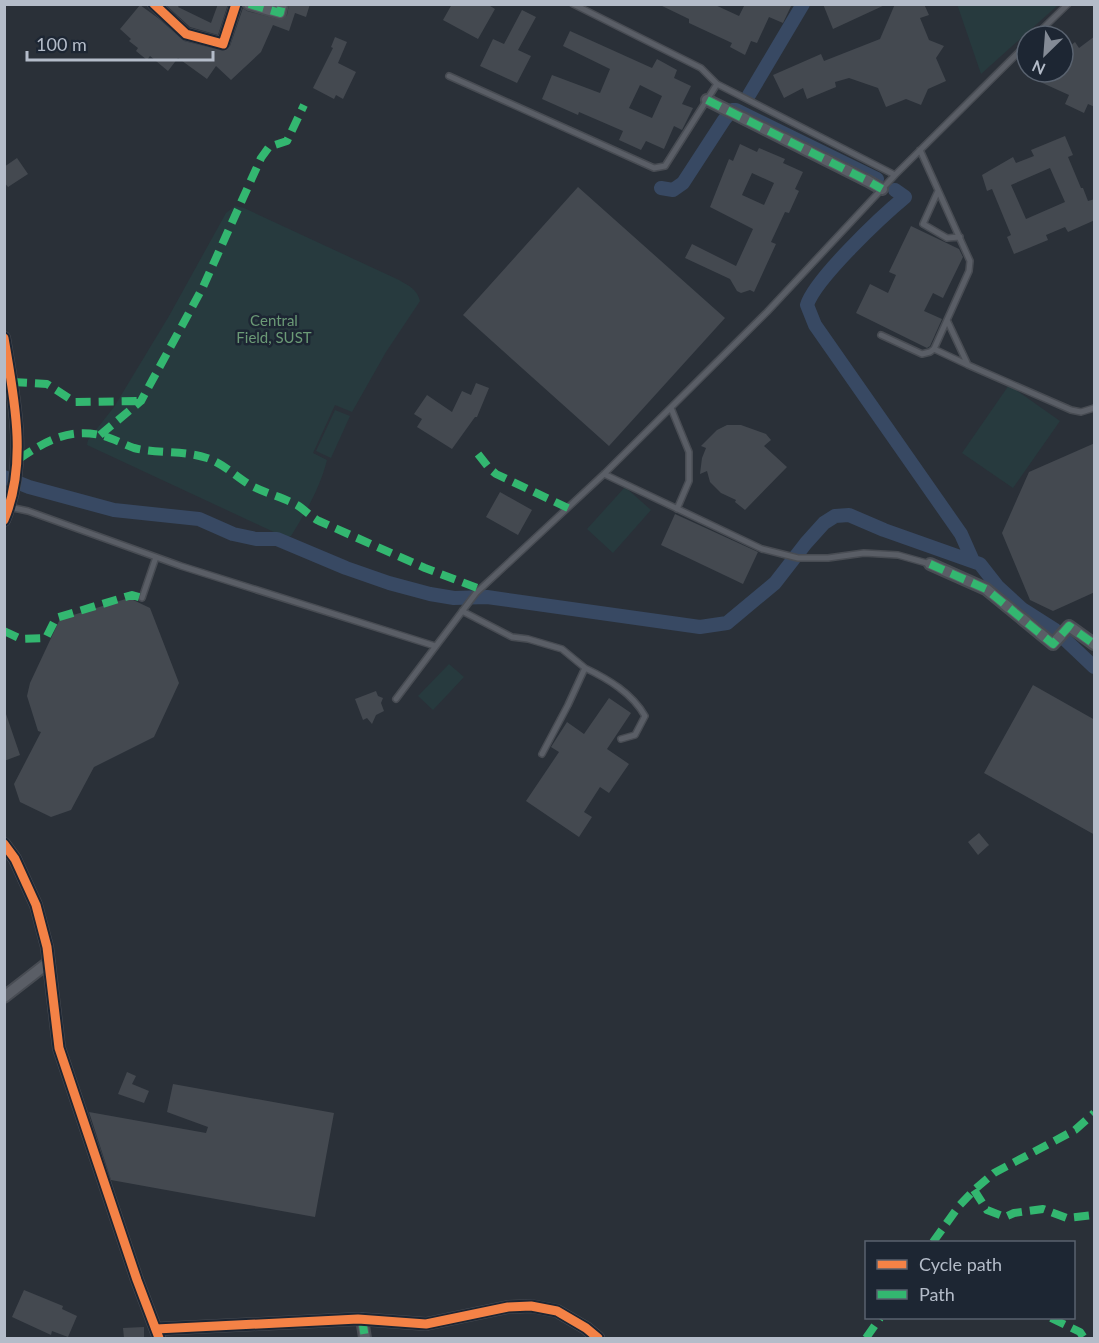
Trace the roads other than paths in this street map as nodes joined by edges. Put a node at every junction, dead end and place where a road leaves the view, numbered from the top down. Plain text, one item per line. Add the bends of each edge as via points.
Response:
1 (154, 4) edge
2 (236, 4) edge
3 (249, 4) edge
4 (282, 4) edge
5 (573, 4) edge
6 (587, 4) edge
7 (1068, 4) edge
8 (588, 12) junction
9 (1047, 24) edge
10 (1015, 56) edge
11 (449, 76) dead end
12 (717, 84) junction
13 (707, 100) junction
14 (920, 150) junction
15 (895, 175) junction
16 (882, 189) junction
17 (938, 191) junction
18 (960, 237) junction
19 (947, 320) junction
20 (881, 334) dead end
21 (4, 338) edge
22 (934, 349) junction
23 (968, 365) junction
24 (671, 408) junction
25 (1095, 408) edge
26 (604, 474) junction
27 (6, 507) edge
28 (677, 508) junction
29 (4, 520) edge
30 (156, 556) junction
31 (930, 564) joint
32 (141, 598) dead end
33 (462, 611) junction
34 (1095, 644) edge
35 (435, 646) junction
36 (585, 668) junction
37 (396, 699) dead end
38 (621, 739) dead end
39 (542, 754) dead end
40 (4, 844) edge
41 (49, 962) junction
42 (4, 997) edge
43 (362, 1319) junction
44 (157, 1334) edge
45 (365, 1338) edge
46 (598, 1338) edge

1 - 2 street via 186,34 223,44
3 - 4 street via 280,14
5 - 8 lane
6 - 8 lane
7 - 9 lane
8 - 12 lane via 701,68
10 - 14 lane
11 - 13 lane via 654,168 665,166
12 - 13 lane
12 - 15 lane
13 - 16 street
14 - 15 lane
14 - 17 lane
15 - 16 lane
16 - 24 lane
17 - 18 lane
17 - 18 lane via 923,224 947,238
18 - 19 lane via 970,261 969,271
19 - 22 lane
19 - 23 lane
20 - 22 lane via 922,354
21 - 27 street via 19,459
22 - 23 lane
23 - 25 lane via 1071,410
24 - 26 lane
24 - 28 lane via 689,452 689,481
26 - 28 lane
26 - 33 lane via 476,593
27 - 29 street
27 - 30 lane via 28,511
28 - 31 lane via 762,549 798,558 864,553 898,555
30 - 32 lane
30 - 35 lane
31 - 34 street via 986,589 1053,644 1068,626
33 - 35 lane
33 - 36 lane via 512,637 562,650
35 - 37 lane
36 - 38 lane via 637,702 645,716 635,735
36 - 39 lane
40 - 41 street via 36,905
41 - 42 street
41 - 44 street via 59,1048
43 - 44 street
43 - 45 street
43 - 46 street via 426,1324 531,1306 557,1311

